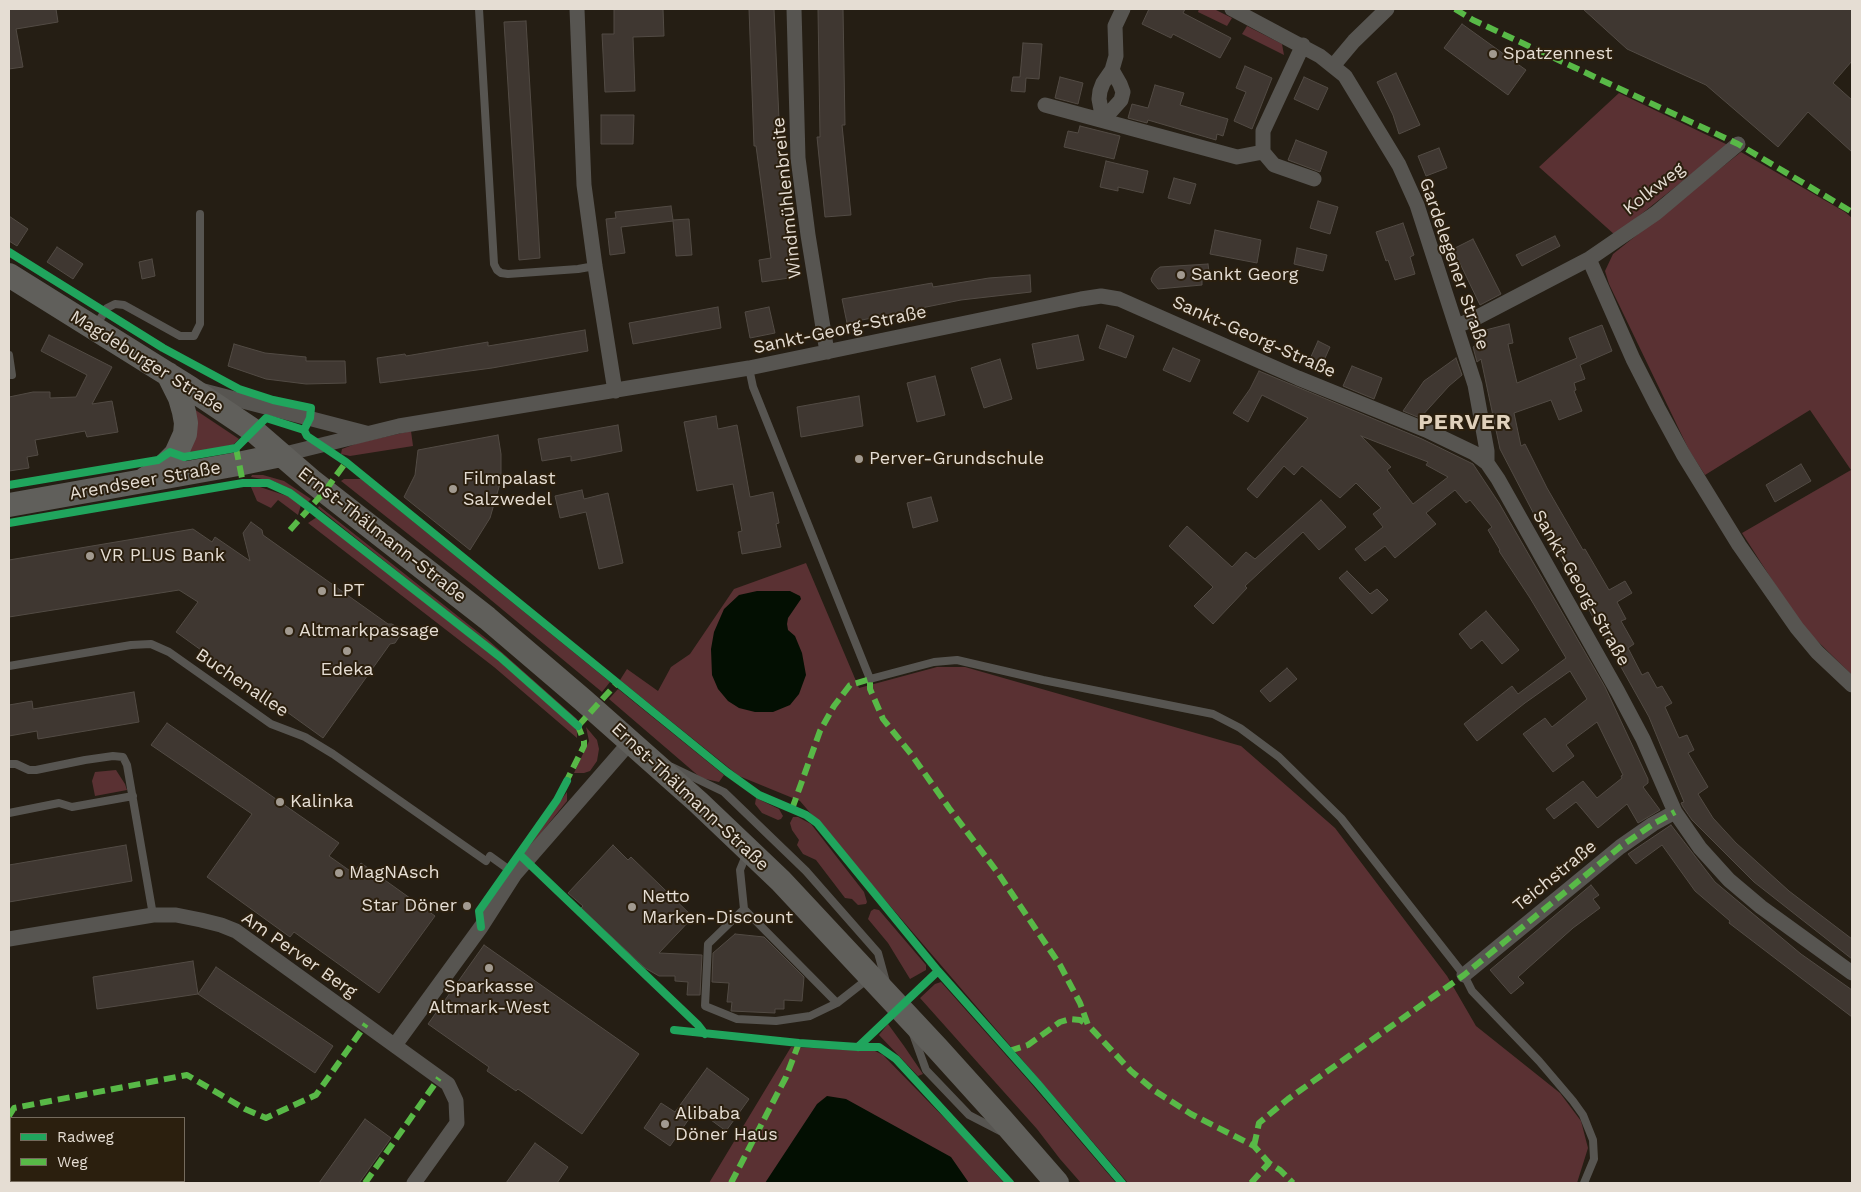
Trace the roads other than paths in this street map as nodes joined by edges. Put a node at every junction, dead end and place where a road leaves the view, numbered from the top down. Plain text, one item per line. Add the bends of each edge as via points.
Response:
1 (479, 9) edge
2 (576, 9) edge
3 (794, 9) edge
4 (1123, 9) edge
5 (1232, 9) edge
6 (1387, 9) edge
7 (1303, 45) junction
8 (1333, 66) junction
9 (1112, 70) junction
10 (1045, 105) dead end
11 (1103, 120) junction
12 (1738, 144) dead end
13 (1263, 152) junction
14 (1314, 179) dead end
15 (200, 214) dead end
16 (1589, 259) junction
17 (594, 266) junction
18 (9, 275) edge
19 (1456, 326) junction
20 (94, 328) junction
21 (827, 352) junction
22 (9, 355) edge
23 (749, 368) junction
24 (168, 374) junction
25 (9, 376) edge
26 (190, 388) junction
27 (615, 390) junction
28 (368, 433) junction
29 (282, 455) junction
30 (1487, 463) junction
31 (141, 482) junction
32 (9, 505) edge
33 (9, 666) edge
34 (1852, 685) edge
35 (637, 747) junction
36 (9, 764) edge
37 (133, 796) junction
38 (1675, 812) junction
39 (9, 813) edge
40 (748, 849) junction
41 (515, 874) junction
42 (744, 909) junction
43 (153, 915) junction
44 (9, 939) edge
45 (1852, 973) edge
46 (1464, 975) junction
47 (871, 977) junction
48 (889, 996) junction
49 (837, 1003) junction
50 (395, 1045) junction
51 (414, 1183) edge
52 (1057, 1183) edge
53 (1584, 1183) edge

1 - 17 lane via 494,264 501,273 508,274
2 - 17 street via 584,185
3 - 21 street, Windmühlenbreite via 798,158
4 - 9 street via 1115,26
5 - 7 street, Gardelegener Straße
6 - 8 street
7 - 8 street, Gardelegener Straße
7 - 13 street via 1263,131
8 - 19 street, Gardelegener Straße via 1356,93 1409,185
9 - 11 street via 1100,92
9 - 11 street via 1123,92 1121,100
10 - 11 street
11 - 13 street via 1237,157
12 - 16 street, Kolkweg via 1656,213
13 - 14 street via 1274,165
15 - 20 lane via 200,324 194,336 180,336 124,305 115,304 107,308
16 - 19 street
16 - 34 street via 1658,408 1734,537 1797,628
17 - 27 street
18 - 20 main road, Magdeburger Straße
19 - 30 street, Gardelegener Straße via 1475,385
20 - 24 main road, Magdeburger Straße
21 - 23 street, Sankt-Georg-Straße
21 - 30 street, Sankt-Georg-Straße via 1081,299 1110,297 1426,430 1474,453
22 - 25 lane via 12,375
23 - 27 street, Sankt-Georg-Straße
23 - 46 lane via 753,386 870,679 934,662 957,660 1213,714 1240,728 1279,758 1341,818
24 - 26 main road, Magdeburger Straße
24 - 31 main road via 184,412 185,434 176,454
26 - 28 street, Sankt-Georg-Straße
26 - 29 main road, Magdeburger Straße via 254,431
27 - 28 street, Sankt-Georg-Straße
28 - 29 street, Sankt-Georg-Straße
29 - 31 main road, Arendseer Straße
29 - 35 main road, Ernst-Thälmann-Straße via 487,618
30 - 38 street, Sankt-Georg-Straße via 1618,692
31 - 32 main road, Arendseer Straße
33 - 41 lane, Buchenallee via 151,644 169,652 271,724 305,737 333,754
35 - 40 main road, Ernst-Thälmann-Straße
35 - 41 street
35 - 48 lane via 724,792 806,871 878,953
36 - 37 lane via 36,770 121,756 127,762
37 - 39 lane via 72,807 57,803
37 - 43 lane
38 - 45 street, Sankt-Georg-Straße via 1700,848 1729,880 1768,913
38 - 46 street, Teichstraße via 1620,848
40 - 42 lane via 740,870
40 - 47 main road, Ernst-Thälmann-Straße
41 - 50 street via 481,927
42 - 49 lane
42 - 49 lane via 708,944 704,1006 737,1019 776,1021 810,1016
43 - 44 street, Am Perver Berg
43 - 50 street, Am Perver Berg via 193,918 236,931
46 - 53 lane via 1472,991 1539,1061 1583,1115 1590,1128 1594,1148 1594,1159
47 - 48 main road, Ernst-Thälmann-Straße
47 - 49 lane
48 - 52 main road, Ernst-Thälmann-Straße
50 - 51 street, Am Perver Berg via 448,1084 456,1101 457,1123

